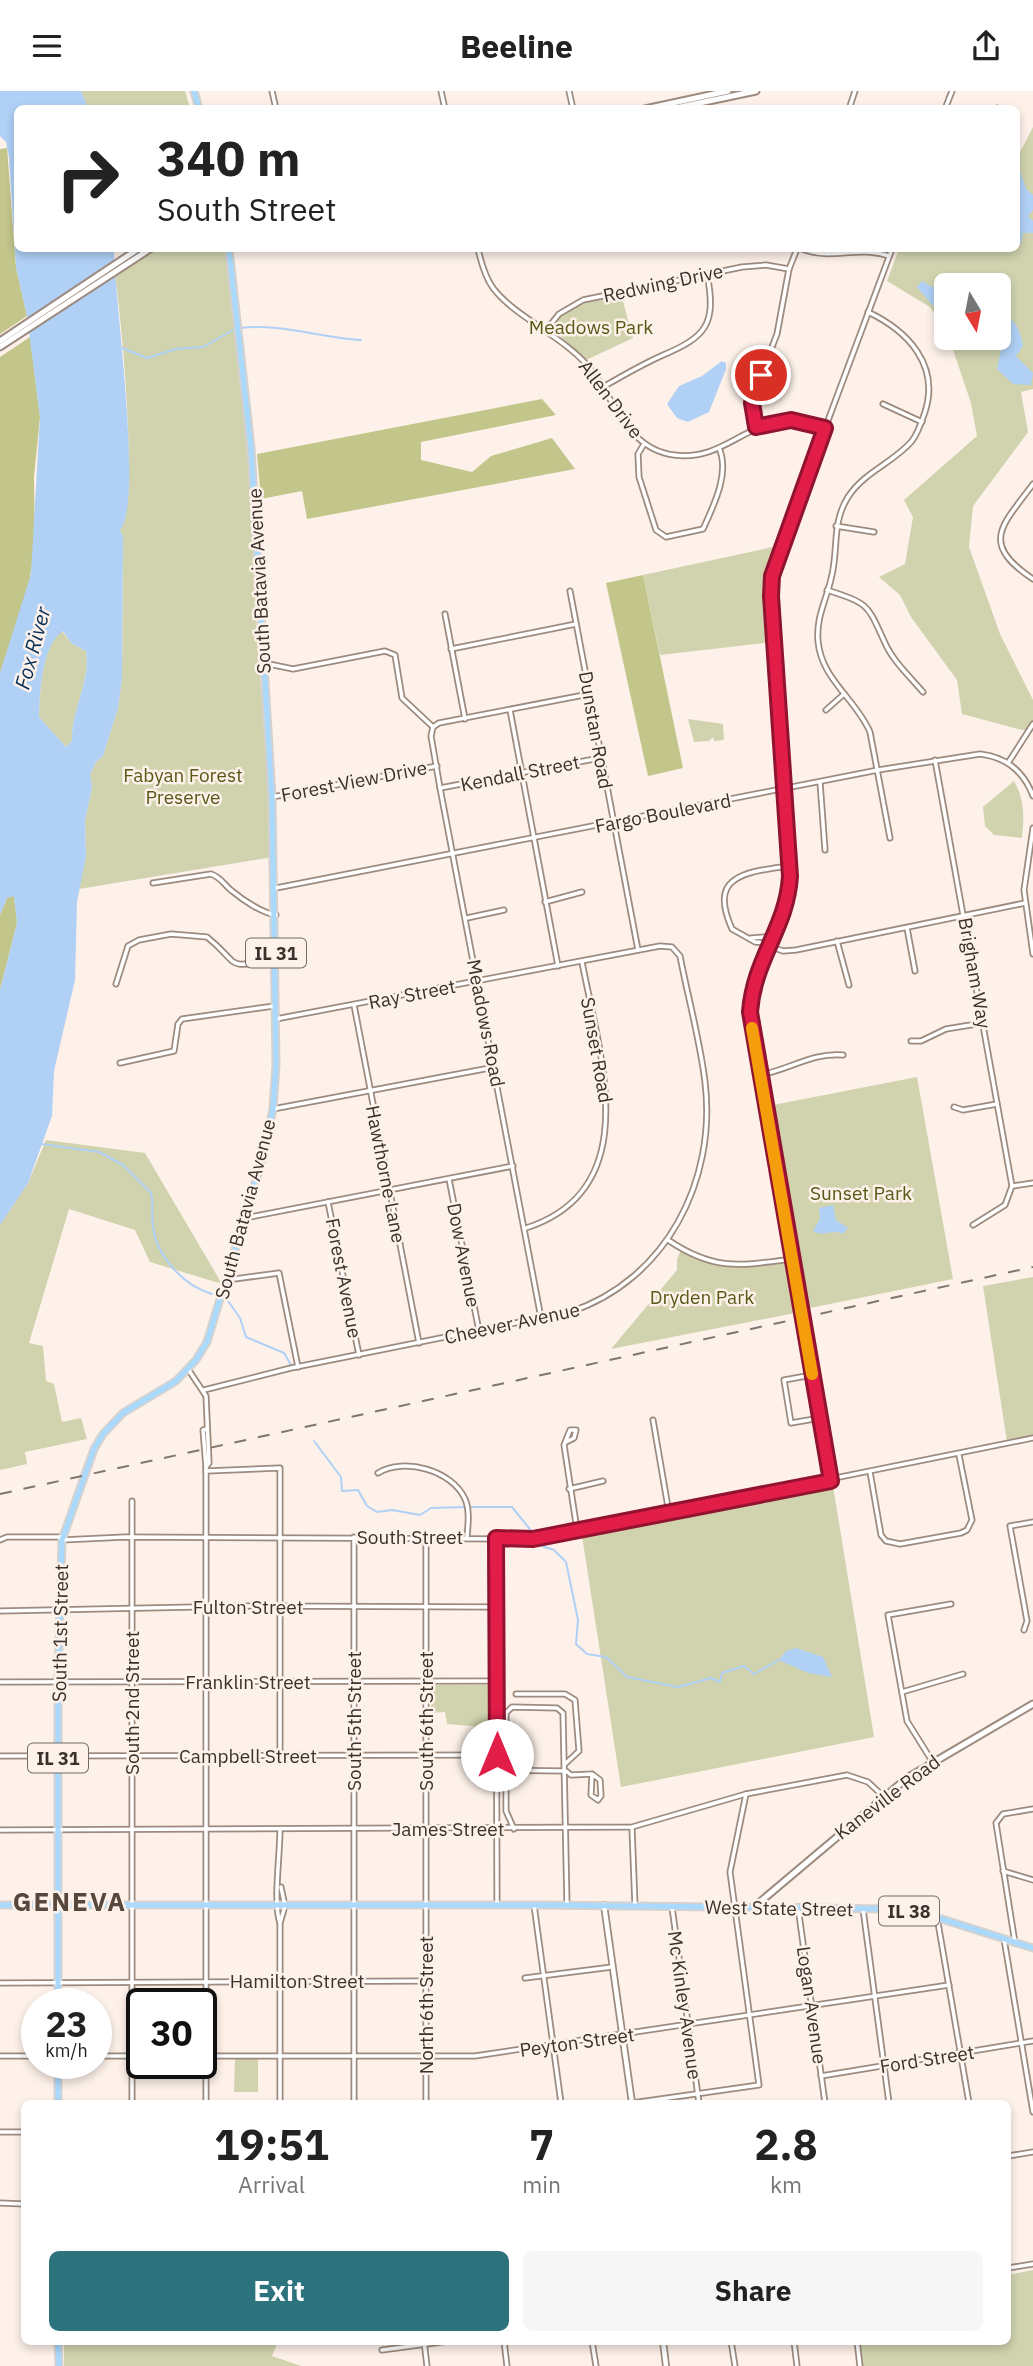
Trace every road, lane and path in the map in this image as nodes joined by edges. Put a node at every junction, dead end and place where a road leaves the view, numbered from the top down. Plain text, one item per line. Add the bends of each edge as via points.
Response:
1 (728, 91) edge
2 (756, 91) edge
3 (705, 94) edge
4 (661, 105) edge
5 (690, 105) edge
6 (134, 252) edge
7 (144, 252) edge
8 (229, 252) edge
9 (479, 252) edge
10 (798, 252) edge
11 (810, 252) edge
12 (848, 252) edge
13 (873, 252) edge
14 (891, 252) edge
15 (889, 257) junction
16 (789, 269) junction
17 (707, 274) junction
18 (868, 312) junction
19 (547, 329) junction
20 (0, 341) edge
21 (0, 347) edge
22 (603, 387) junction
23 (883, 404) dead end
24 (922, 422) junction
25 (756, 427) junction
26 (825, 428) junction
27 (644, 444) junction
28 (719, 448) junction
29 (1033, 484) edge
30 (836, 526) junction
31 (874, 532) dead end
32 (1033, 579) edge
33 (827, 590) junction
34 (570, 591) dead end
35 (445, 614) dead end
36 (576, 624) junction
37 (451, 649) junction
38 (264, 663) junction
39 (923, 692) dead end
40 (589, 694) junction
41 (844, 694) junction
42 (510, 710) junction
43 (826, 710) dead end
44 (465, 719) junction
45 (1033, 724) edge
46 (433, 727) junction
47 (600, 758) junction
48 (935, 760) junction
49 (1008, 763) junction
50 (437, 766) junction
51 (878, 770) junction
52 (522, 773) junction
53 (820, 782) junction
54 (440, 788) junction
55 (785, 789) junction
56 (1033, 796) edge
57 (272, 797) junction
58 (613, 822) junction
59 (1033, 828) edge
60 (533, 838) junction
61 (890, 838) dead end
62 (825, 850) dead end
63 (455, 853) junction
64 (790, 867) junction
65 (153, 883) dead end
66 (276, 888) junction
67 (582, 892) dead end
68 (545, 902) junction
69 (1024, 903) junction
70 (504, 910) dead end
71 (276, 915) junction
72 (965, 915) junction
73 (467, 918) junction
74 (906, 927) junction
75 (751, 938) dead end
76 (837, 941) junction
77 (769, 946) junction
78 (638, 950) junction
79 (1033, 954) edge
80 (276, 960) junction
81 (582, 961) junction
82 (558, 966) junction
83 (915, 971) dead end
84 (478, 981) junction
85 (116, 984) dead end
86 (849, 985) dead end
87 (354, 1005) junction
88 (276, 1006) junction
89 (276, 1019) junction
90 (983, 1023) junction
91 (912, 1041) dead end
92 (843, 1055) dead end
93 (120, 1063) dead end
94 (495, 1067) junction
95 (760, 1075) junction
96 (369, 1090) junction
97 (998, 1104) junction
98 (954, 1107) dead end
99 (273, 1109) junction
100 (513, 1166) junction
101 (449, 1179) junction
102 (1033, 1183) edge
103 (1013, 1186) junction
104 (389, 1191) junction
105 (328, 1202) junction
106 (245, 1218) junction
107 (973, 1225) dead end
108 (526, 1228) junction
109 (668, 1240) junction
110 (792, 1258) junction
111 (227, 1280) junction
112 (541, 1318) junction
113 (479, 1331) junction
114 (419, 1343) junction
115 (359, 1355) junction
116 (298, 1367) junction
117 (188, 1369) junction
118 (812, 1375) junction
119 (204, 1390) junction
120 (155, 1395) joint
121 (820, 1418) junction
122 (653, 1420) dead end
123 (570, 1430) dead end
124 (1033, 1439) edge
125 (959, 1454) junction
126 (206, 1469) junction
127 (870, 1472) junction
128 (378, 1473) dead end
129 (603, 1481) dead end
130 (831, 1481) junction
131 (569, 1489) junction
132 (132, 1501) dead end
133 (669, 1513) junction
134 (1033, 1522) edge
135 (577, 1530) junction
136 (63, 1537) junction
137 (131, 1537) junction
138 (206, 1537) junction
139 (279, 1537) junction
140 (354, 1537) junction
141 (426, 1537) junction
142 (1, 1538) edge
143 (467, 1538) junction
144 (496, 1538) junction
145 (951, 1604) dead end
146 (205, 1607) junction
147 (280, 1607) junction
148 (354, 1607) junction
149 (426, 1607) junction
150 (496, 1607) junction
151 (132, 1608) junction
152 (0, 1611) edge
153 (59, 1611) junction
154 (1024, 1630) dead end
155 (963, 1674) dead end
156 (58, 1681) junction
157 (280, 1681) junction
158 (354, 1681) junction
159 (426, 1681) junction
160 (496, 1681) junction
161 (0, 1682) edge
162 (132, 1682) junction
163 (205, 1682) junction
164 (902, 1692) junction
165 (516, 1694) dead end
166 (1033, 1704) edge
167 (280, 1755) junction
168 (354, 1755) junction
169 (426, 1755) junction
170 (497, 1755) junction
171 (0, 1756) edge
172 (58, 1756) junction
173 (132, 1756) junction
174 (206, 1756) junction
175 (932, 1761) junction
176 (565, 1764) junction
177 (497, 1770) junction
178 (507, 1770) junction
179 (566, 1770) junction
180 (592, 1774) junction
181 (746, 1794) junction
182 (883, 1796) junction
183 (1033, 1809) edge
184 (632, 1827) junction
185 (0, 1829) edge
186 (58, 1829) junction
187 (132, 1829) junction
188 (353, 1829) junction
189 (426, 1829) junction
190 (497, 1829) junction
191 (514, 1829) junction
192 (567, 1829) junction
193 (280, 1830) junction
194 (206, 1831) junction
195 (1003, 1871) junction
196 (1033, 1880) edge
197 (279, 1881) junction
198 (0, 1905) edge
199 (58, 1905) junction
200 (131, 1905) junction
201 (206, 1905) junction
202 (354, 1905) junction
203 (497, 1905) junction
204 (534, 1905) junction
205 (604, 1905) junction
206 (275, 1906) junction
207 (285, 1906) junction
208 (426, 1906) junction
209 (567, 1906) junction
210 (635, 1906) junction
211 (672, 1907) junction
212 (735, 1907) junction
213 (754, 1907) junction
214 (798, 1907) junction
215 (863, 1909) junction
216 (937, 1917) junction
217 (279, 1923) junction
218 (1004, 1939) junction
219 (1015, 1943) junction
220 (1033, 1948) edge
221 (612, 1967) junction
222 (544, 1976) junction
223 (525, 1978) dead end
224 (280, 1981) junction
225 (354, 1981) junction
226 (426, 1981) junction
227 (58, 1982) junction
228 (131, 1982) junction
229 (206, 1982) junction
230 (0, 1983) edge
231 (948, 1985) junction
232 (58, 1988) edge
233 (131, 1988) edge
234 (206, 1988) edge
235 (874, 1997) junction
236 (812, 2007) junction
237 (750, 2017) junction
238 (688, 2025) junction
239 (623, 2036) junction
240 (1033, 2041) edge
241 (1021, 2043) junction
242 (554, 2045) junction
243 (961, 2054) junction
244 (0, 2056) edge
245 (21, 2056) edge
246 (217, 2056) edge
247 (280, 2056) junction
248 (354, 2056) junction
249 (426, 2056) junction
250 (884, 2066) junction
251 (821, 2076) junction
252 (58, 2079) edge
253 (131, 2079) edge
254 (204, 2079) edge
255 (697, 2094) junction
256 (58, 2100) edge
257 (132, 2100) edge
258 (206, 2100) edge
259 (279, 2100) edge
260 (354, 2100) edge
261 (426, 2100) edge
262 (561, 2100) edge
263 (632, 2100) edge
264 (654, 2100) edge
265 (698, 2100) edge
266 (825, 2100) edge
267 (889, 2100) edge
268 (969, 2100) edge
269 (1033, 2112) edge
270 (0, 2132) edge
271 (21, 2132) edge
272 (1033, 2152) edge
273 (1011, 2156) edge
274 (0, 2203) edge
275 (21, 2204) edge
276 (1033, 2264) edge
277 (1011, 2268) edge
278 (58, 2345) edge
279 (412, 2345) edge
280 (424, 2345) edge
281 (504, 2345) edge
282 (593, 2345) edge
283 (663, 2345) edge
284 (732, 2345) edge
285 (794, 2345) edge
286 (857, 2345) edge
287 (382, 2350) dead end
288 (59, 2366) edge
289 (427, 2366) edge
290 (507, 2366) edge
291 (596, 2366) edge
292 (666, 2366) edge
293 (735, 2366) edge
294 (797, 2366) edge
295 (860, 2366) edge

1 - 3 main road
2 - 5 main road
3 - 4 main road
6 - 20 main road
7 - 21 main road
8 - 38 main road, South Batavia Avenue / IL 31 via 251,448
9 - 19 street, Allen Drive via 494,289
10 - 16 street
11 - 12 street
13 - 15 street
14 - 15 street
15 - 18 street
16 - 17 street, Redwing Drive via 754,265
16 - 25 street via 784,310 753,396
17 - 19 street, Redwing Drive via 583,300 559,314
17 - 22 street via 711,313 701,334 684,348
18 - 24 street via 898,329 921,355 929,379
18 - 26 street
19 - 22 street, Allen Drive
22 - 27 street, Allen Drive via 629,430
23 - 24 street
24 - 30 street via 913,440 855,488
25 - 26 street, Allen Drive via 791,420
25 - 28 street, Allen Drive
26 - 55 street via 772,576
27 - 28 street, Allen Drive via 672,455 690,456
27 - 28 street via 638,454 639,477 656,530 666,537 703,529 725,466
29 - 32 street via 1003,525 1000,539 1010,564
30 - 31 street
30 - 33 street
33 - 39 street via 871,611 885,643
33 - 41 street via 817,618 818,643 825,666
34 - 36 street, Dunstan Road
35 - 37 street
36 - 37 street
36 - 40 street, Dunstan Road
37 - 44 street
38 - 46 street via 293,669 385,651 395,655 402,698
38 - 57 main road, South Batavia Avenue / IL 31
40 - 42 street
40 - 47 street, Dunstan Road
41 - 43 street
41 - 51 street via 864,717
42 - 44 street
42 - 52 street
44 - 46 street
45 - 49 street
46 - 50 street, Meadows Road
47 - 52 street, Kendall Street
47 - 58 street, Dunstan Road
48 - 49 street, Fargo Boulevard via 980,754
48 - 51 street, Fargo Boulevard
48 - 72 street, Brigham Way
49 - 56 street via 1023,777
50 - 54 street, Meadows Road
50 - 57 street, Forest View Drive
51 - 53 street, Fargo Boulevard
51 - 61 street
52 - 54 street, Kendall Street
52 - 60 street
53 - 55 street, Fargo Boulevard
53 - 62 street
54 - 63 street, Meadows Road
55 - 58 street, Fargo Boulevard
55 - 64 street
57 - 66 main road, South Batavia Avenue / IL 31
58 - 60 street, Fargo Boulevard
58 - 78 street, Dunstan Road
59 - 69 street
60 - 63 street, Fargo Boulevard
60 - 68 street
63 - 66 street, Fargo Boulevard
63 - 73 street, Meadows Road
64 - 75 street via 740,874 725,888 725,909 732,929
64 - 77 street via 786,908
65 - 71 street via 211,874 241,898
66 - 71 main road, South Batavia Avenue / IL 31
67 - 68 street
68 - 82 street
69 - 72 street
69 - 79 street
70 - 73 street
71 - 80 main road, South Batavia Avenue / IL 31
72 - 74 street
72 - 90 street, Brigham Way
73 - 84 street, Meadows Road
74 - 76 street
74 - 83 street
76 - 77 street via 783,951
76 - 86 street
77 - 95 street via 751,994
78 - 81 street, Ray Street
78 - 109 street, Ray Street via 672,947 680,956 705,1081 707,1118 692,1194
80 - 85 street via 239,965 229,962 208,937 153,936 128,946
80 - 88 main road, South Batavia Avenue / IL 31
81 - 82 street, Ray Street
81 - 108 street, Sunset Road via 607,1101 605,1137 582,1191 554,1216
82 - 84 street, Ray Street
84 - 87 street, Ray Street
84 - 94 street, Meadows Road
87 - 89 street, Ray Street
87 - 96 street, Hawthorne Lane
88 - 89 main road, South Batavia Avenue / IL 31
88 - 93 street via 182,1019 174,1051
89 - 99 main road, South Batavia Avenue / IL 31
90 - 91 street
90 - 97 street, Brigham Way
92 - 95 street via 811,1057
94 - 96 street
94 - 100 street, Meadows Road
95 - 110 street
96 - 99 street
96 - 104 street, Hawthorne Lane
97 - 98 street via 963,1110
97 - 103 street, Brigham Way
99 - 106 main road, South Batavia Avenue / IL 31
100 - 101 street
100 - 108 street, Meadows Road
101 - 104 street
101 - 113 street, Dow Avenue
102 - 103 street
103 - 107 street via 1005,1205
104 - 105 street
104 - 114 street, Hawthorne Lane
105 - 106 street
105 - 115 street, Forest Avenue
106 - 111 main road, South Batavia Avenue / IL 31
108 - 112 street, Meadows Road
109 - 110 street via 717,1264
109 - 112 street, Cheever Avenue via 645,1269 616,1292 586,1307
110 - 118 street
111 - 116 street via 279,1273
111 - 117 main road, South Batavia Avenue / IL 31 via 206,1342
112 - 113 street, Cheever Avenue
113 - 114 street, Cheever Avenue
114 - 115 street, Cheever Avenue
115 - 116 street, Cheever Avenue
116 - 119 street, Cheever Avenue
117 - 119 street
117 - 120 main road, South Batavia Avenue / IL 31
118 - 121 street
118 - 121 street via 784,1380 791,1423
119 - 126 street via 210,1438
120 - 136 main road, South 1st Street / IL 31 via 123,1413 99,1439
121 - 130 street
122 - 133 street
123 - 131 street via 566,1442
124 - 125 street, South Street
125 - 127 street, South Street
125 - 127 street via 972,1520 961,1533 900,1544 886,1541 881,1535
126 - 138 street
126 - 139 street via 280,1468
127 - 130 street, South Street
128 - 143 street via 397,1465 445,1477 463,1496 468,1509
129 - 131 street
130 - 133 street, South Street
131 - 135 street
132 - 137 street, South 2nd Street
133 - 135 street, South Street
134 - 154 street via 1011,1527 1027,1621
135 - 144 street, South Street via 533,1539
136 - 137 street, South Street
136 - 142 street
136 - 153 main road, South 1st Street / IL 31
137 - 138 street, South Street
137 - 151 street, South 2nd Street
138 - 139 street, South Street
138 - 146 street
139 - 140 street, South Street
139 - 147 street
140 - 141 street, South Street
140 - 148 street, South 5th Street
141 - 143 street, South Street
141 - 149 street, South 6th Street
143 - 144 street, South Street
144 - 150 street
145 - 164 street via 888,1615
146 - 147 street, Fulton Street
146 - 151 street, Fulton Street
146 - 163 street
147 - 148 street, Fulton Street
147 - 157 street
148 - 149 street, Fulton Street
148 - 158 street, South 5th Street
149 - 150 street, Fulton Street
149 - 159 street, South 6th Street
150 - 160 street
151 - 153 street, Fulton Street
151 - 162 street, South 2nd Street
152 - 153 street, Fulton Street
153 - 156 main road, South 1st Street / IL 31
155 - 164 street
156 - 161 street, Franklin Street
156 - 162 street, Franklin Street
156 - 172 main road, South 1st Street / IL 31
157 - 158 street, Franklin Street
157 - 163 street, Franklin Street
157 - 167 street
158 - 159 street, Franklin Street
158 - 168 street, South 5th Street
159 - 160 street, Franklin Street
159 - 169 street, South 6th Street
160 - 170 street
162 - 163 street, Franklin Street
162 - 173 street, South 2nd Street
163 - 174 street
164 - 175 street via 907,1721
165 - 176 street via 565,1693 575,1700 579,1751
166 - 175 main road, Kaneville Road
167 - 168 street, Campbell Street
167 - 174 street, Campbell Street
168 - 169 street, Campbell Street
168 - 188 street, South 5th Street
169 - 170 street, Campbell Street
169 - 189 street, South 6th Street
170 - 177 street
171 - 172 street, Campbell Street
172 - 173 street, Campbell Street
172 - 186 main road, South 1st Street / IL 31
173 - 174 street, Campbell Street
173 - 187 street, South 2nd Street
174 - 194 street
175 - 182 main road, Kaneville Road
176 - 178 street via 561,1709 512,1707 506,1713
176 - 179 street
177 - 178 street
177 - 190 street
178 - 179 street
178 - 191 street via 506,1811
179 - 180 street via 571,1775
179 - 192 street
180 - 180 street via 591,1795 598,1800 600,1780
181 - 182 street, James Street via 847,1775 869,1782
181 - 184 street, James Street
181 - 212 street via 730,1871
182 - 213 main road, Kaneville Road
183 - 195 street via 998,1817
184 - 192 street, James Street
184 - 210 street
185 - 186 street, James Street
186 - 187 street, James Street
186 - 199 main road, South 1st Street / IL 31
187 - 194 street, James Street
187 - 200 street, South 2nd Street
188 - 189 street, James Street
188 - 193 street, James Street
188 - 202 street, South 5th Street
189 - 190 street, James Street
189 - 208 street, South 6th Street
190 - 191 street, James Street
190 - 203 street
191 - 192 street, James Street
192 - 209 street
193 - 194 street, James Street
193 - 197 street
194 - 201 street
195 - 196 street
195 - 219 street
197 - 206 street
197 - 207 street
198 - 199 main road, IL 38
199 - 200 main road, IL 38
199 - 227 main road, IL 31
200 - 201 main road, IL 38
200 - 228 street, South 2nd Street
201 - 206 main road, IL 38
201 - 229 street
202 - 207 main road, IL 38
202 - 208 main road, IL 38
202 - 225 street, South 5th Street
203 - 204 main road, IL 38
203 - 208 main road, IL 38
204 - 209 main road, IL 38
204 - 222 street
205 - 209 main road, IL 38
205 - 210 main road, West State Street / IL 38
205 - 221 street
206 - 207 main road, IL 38
206 - 217 street
207 - 217 street
208 - 226 street, North 6th Street
210 - 211 main road, West State Street / IL 38
211 - 212 main road, West State Street / IL 38
211 - 238 street, Mc Kinley Avenue
212 - 213 main road, West State Street / IL 38
212 - 237 street
213 - 214 main road, West State Street / IL 38
214 - 215 main road, West State Street / IL 38
214 - 236 street, Logan Avenue
215 - 216 main road, West State Street / IL 38
215 - 235 street
216 - 218 main road, West State Street / IL 38
216 - 231 street
217 - 224 street
218 - 219 main road, West State Street / IL 38
218 - 241 street
219 - 220 main road, West State Street / IL 38
221 - 222 street
221 - 239 street
222 - 223 street
222 - 242 street
224 - 225 street, Hamilton Street
224 - 229 street, Hamilton Street
224 - 247 street
225 - 226 street, Hamilton Street
225 - 248 street, South 5th Street
226 - 249 street, North 6th Street
227 - 228 street, Hamilton Street
227 - 230 street, Hamilton Street
227 - 232 main road, IL 31
228 - 229 street, Hamilton Street
228 - 233 street, South 2nd Street
229 - 234 street
231 - 235 street, Peyton Street
231 - 243 street
235 - 236 street, Peyton Street
235 - 250 street
236 - 237 street, Peyton Street
236 - 251 street, Logan Avenue
237 - 238 street, Peyton Street
237 - 255 street via 760,2085
238 - 239 street, Peyton Street
238 - 255 street, Mc Kinley Avenue
239 - 242 street, Peyton Street
239 - 263 street
240 - 241 street, Ford Street
241 - 243 street, Ford Street
241 - 269 street
242 - 249 street, Peyton Street via 475,2056
242 - 262 street
243 - 250 street, Ford Street
243 - 268 street
244 - 245 street
246 - 247 street, Peyton Street
247 - 248 street, Peyton Street
247 - 259 street
248 - 249 street, Peyton Street
248 - 260 street, South 5th Street
249 - 261 street, North 6th Street
250 - 251 street, Ford Street
250 - 267 street
251 - 266 street, Logan Avenue
252 - 256 main road
253 - 257 street, South 2nd Street
254 - 258 street
255 - 264 street
255 - 265 street, Mc Kinley Avenue
270 - 271 street
272 - 273 street
274 - 275 street
276 - 277 street
278 - 288 main road
279 - 287 street
280 - 289 street
281 - 290 street
282 - 291 street
283 - 292 street
284 - 293 street
285 - 294 street
286 - 295 street

